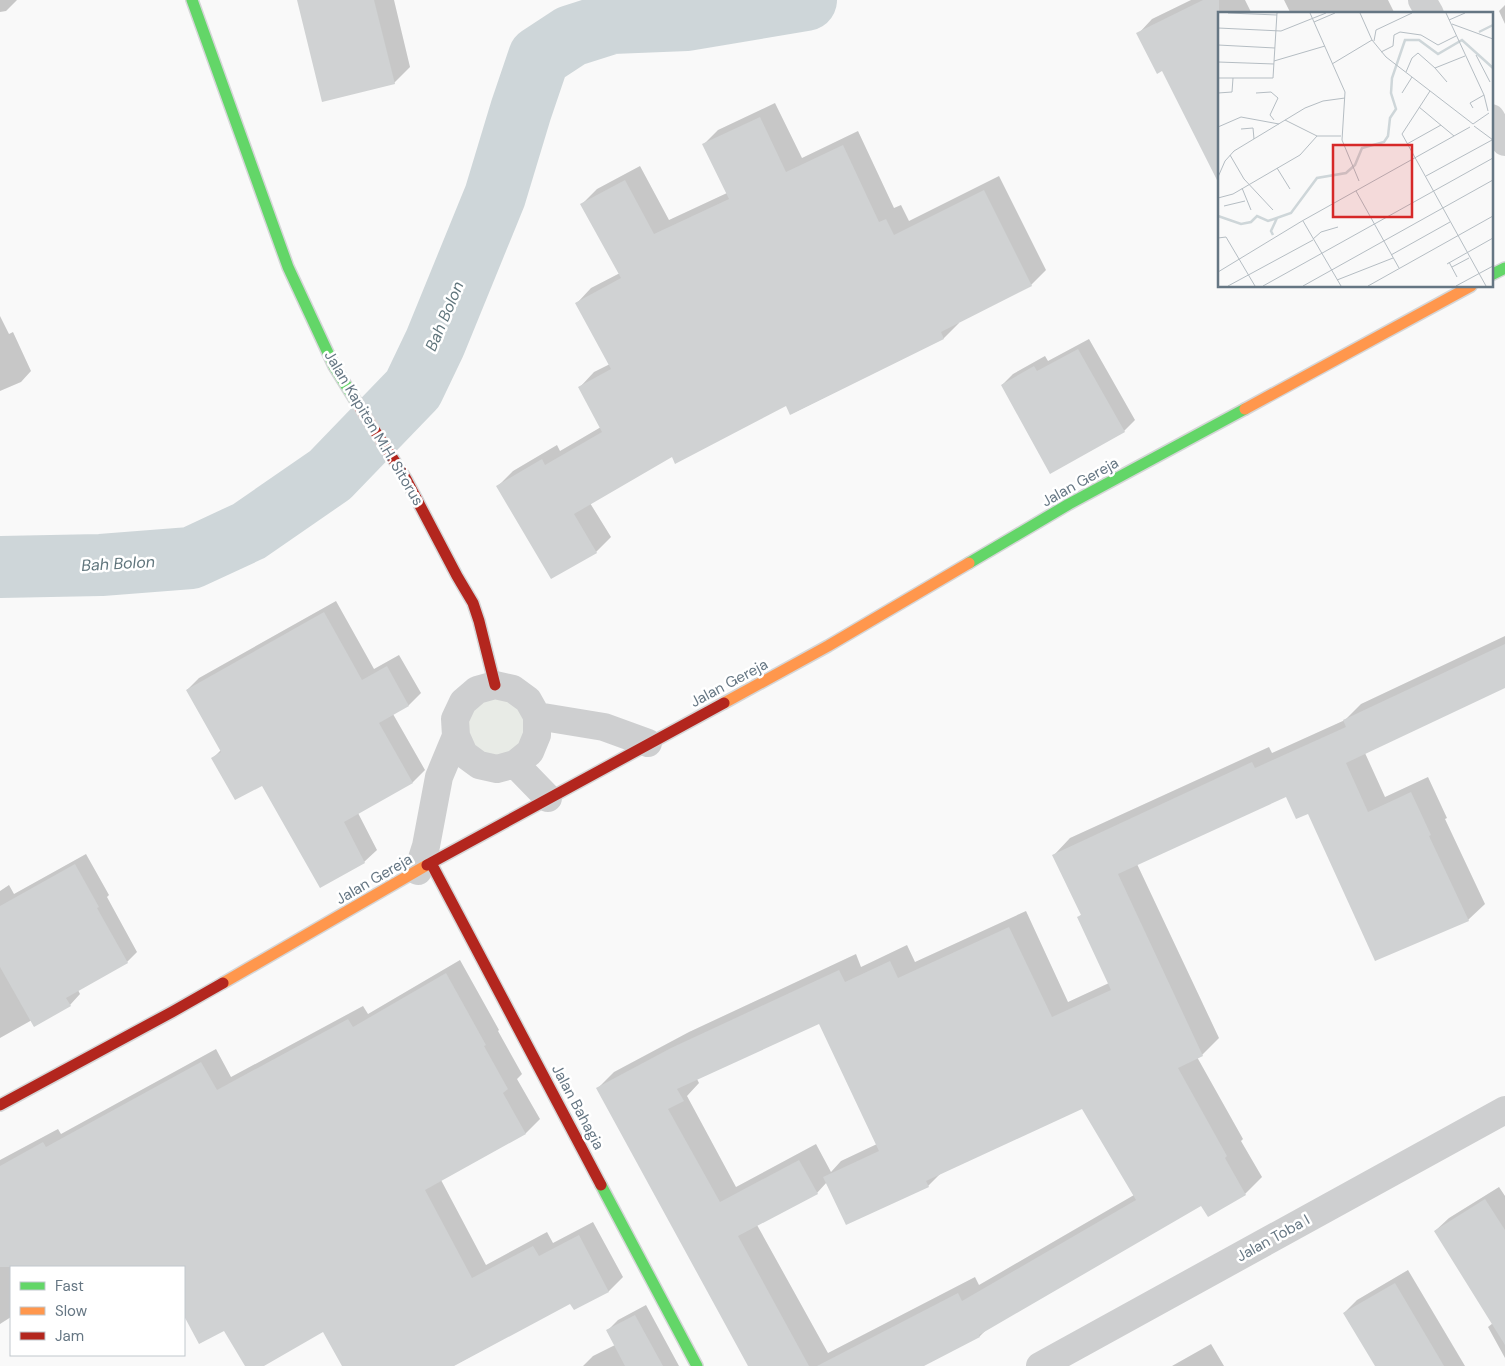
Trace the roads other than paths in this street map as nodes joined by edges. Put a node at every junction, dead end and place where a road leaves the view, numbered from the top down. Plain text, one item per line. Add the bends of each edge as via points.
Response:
1 (192, 0) edge
2 (1422, 0) edge
3 (1429, 12) edge
4 (1492, 120) edge
5 (1505, 142) edge
6 (1505, 268) edge
7 (1492, 274) edge
8 (1467, 288) edge
9 (495, 685) junction
10 (537, 716) junction
11 (456, 736) junction
12 (648, 743) junction
13 (515, 764) junction
14 (548, 798) junction
15 (425, 867) junction
16 (0, 1105) edge
17 (1505, 1110) edge
18 (697, 1366) edge
19 (1040, 1366) edge

1 - 9 main road, Jalan Kapiten M.H. Sitorus via 288,267 334,366 406,479 472,603
2 - 3 street
4 - 5 street
6 - 7 main road
8 - 12 main road, Jalan Gereja via 1069,504 828,646
9 - 10 street via 513,689 528,700
9 - 11 street via 477,690 463,702 454,719
10 - 12 street via 604,727
10 - 13 street via 538,735 534,744 530,752
11 - 13 street via 464,754 479,765 498,769
11 - 15 street via 440,777
12 - 14 main road, Jalan Gereja
13 - 14 street
14 - 15 main road, Jalan Gereja
15 - 16 main road, Jalan Gereja via 172,1012
15 - 18 main road, Jalan Bahagia
17 - 19 street, Jalan Toba I

